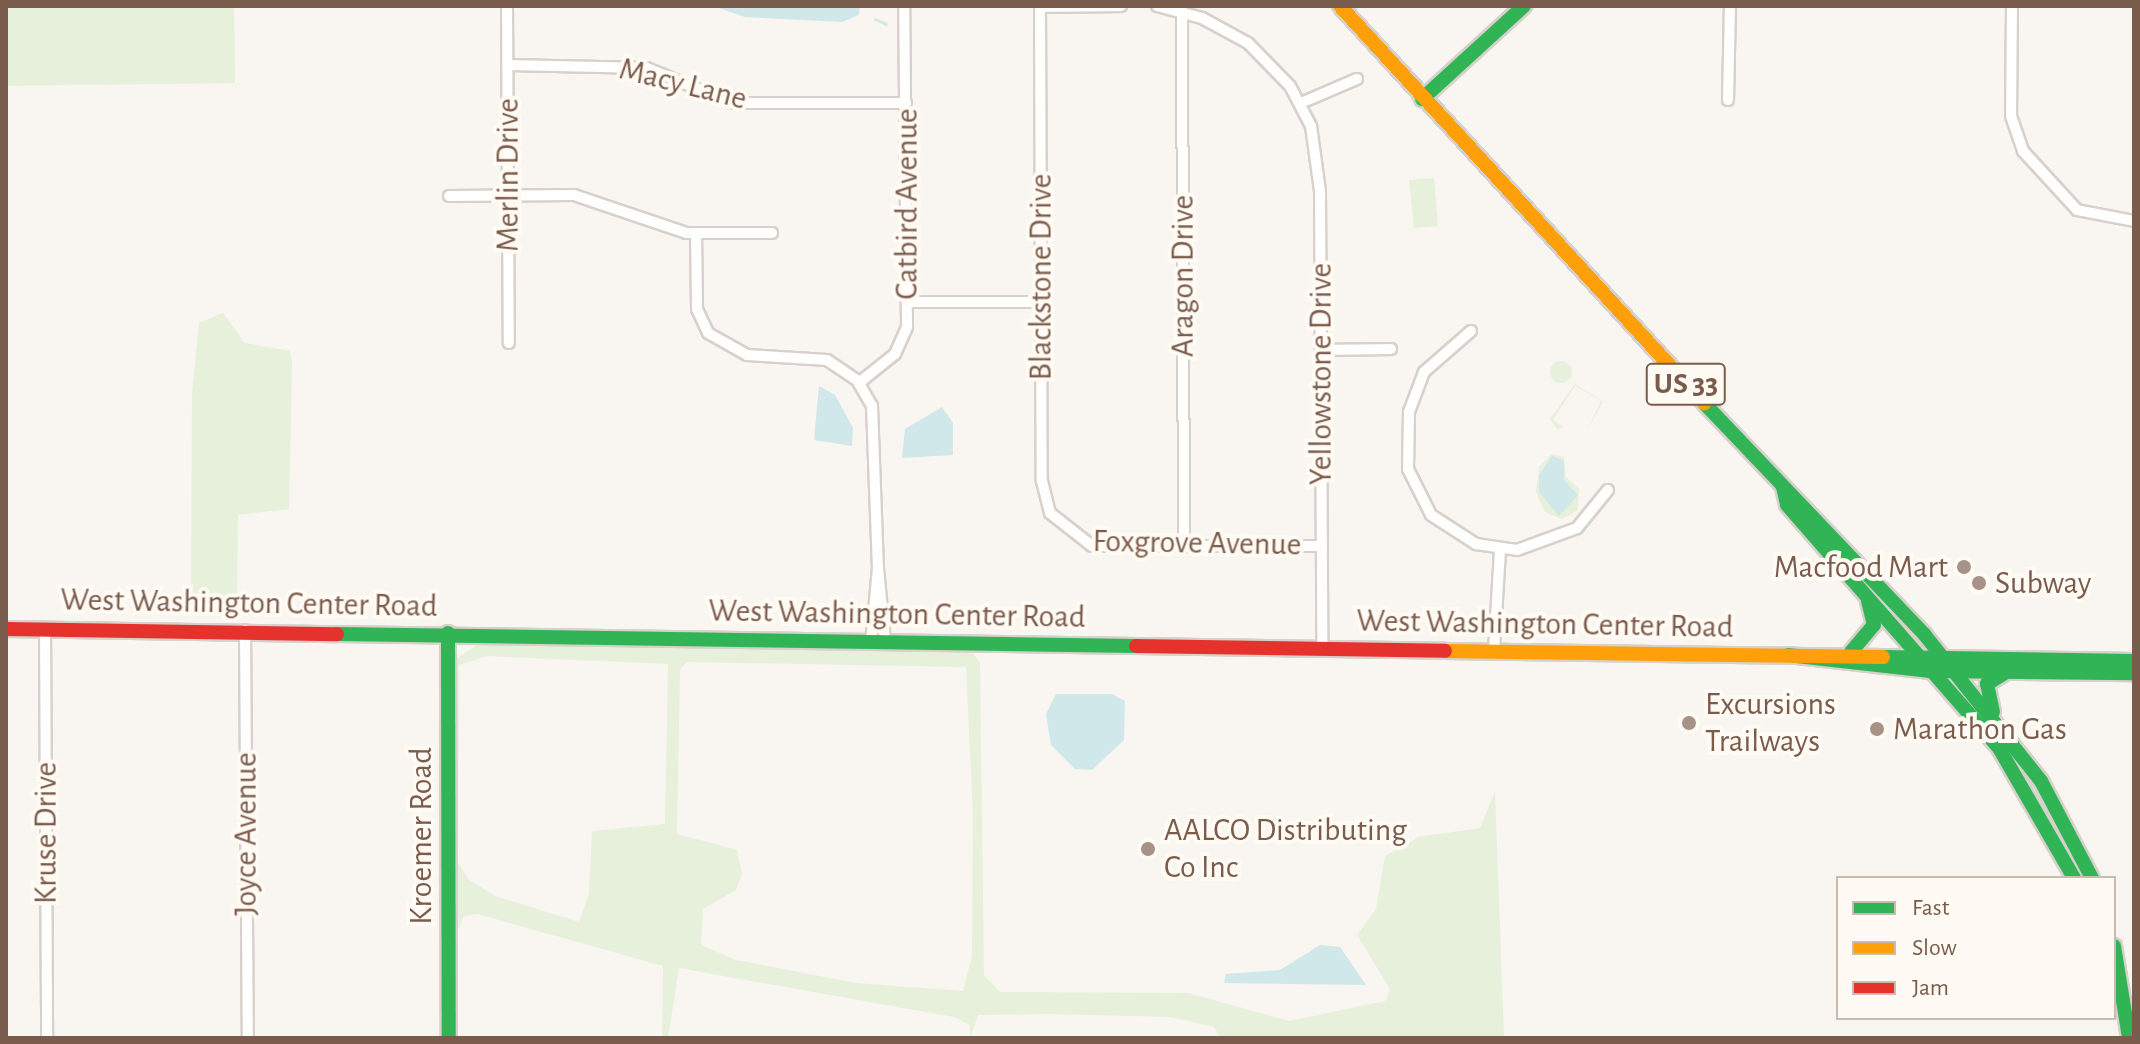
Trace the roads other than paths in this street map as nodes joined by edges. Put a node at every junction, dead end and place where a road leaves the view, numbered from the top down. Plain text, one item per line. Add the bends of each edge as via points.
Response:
1 (507, 6) edge
2 (904, 6) edge
3 (1040, 6) edge
4 (1121, 6) edge
5 (1157, 6) edge
6 (1340, 6) edge
7 (1524, 6) edge
8 (1730, 6) edge
9 (2012, 6) edge
10 (1182, 8) edge
11 (1202, 12) edge
12 (508, 65) junction
13 (1357, 79) dead end
14 (1422, 99) junction
15 (1728, 100) dead end
16 (906, 103) junction
17 (1301, 103) junction
18 (508, 195) junction
19 (449, 196) dead end
20 (2134, 221) edge
21 (772, 233) dead end
22 (696, 234) junction
23 (908, 302) junction
24 (1041, 302) junction
25 (1471, 331) dead end
26 (509, 343) dead end
27 (1391, 349) dead end
28 (1321, 350) junction
29 (860, 382) junction
30 (1783, 487) junction
31 (1608, 490) dead end
32 (1073, 538) joint
33 (1322, 546) junction
34 (1184, 547) junction
35 (1500, 549) junction
36 (1863, 590) junction
37 (45, 628) junction
38 (6, 629) edge
39 (245, 630) junction
40 (448, 633) junction
41 (878, 642) junction
42 (1322, 648) junction
43 (1494, 651) junction
44 (1851, 652) junction
45 (1788, 655) junction
46 (1916, 655) junction
47 (1938, 655) junction
48 (2134, 661) edge
49 (1949, 668) junction
50 (1930, 671) junction
51 (2008, 671) junction
52 (2134, 673) edge
53 (1998, 723) junction
54 (2073, 876) edge
55 (2091, 876) edge
56 (2116, 950) edge
57 (2128, 977) edge
58 (47, 1038) edge
59 (248, 1038) edge
60 (449, 1038) edge
61 (2129, 1038) edge

1 - 12 street, Merlin Drive
2 - 16 street, Catbird Avenue
3 - 4 street
3 - 24 street, Blackstone Drive
5 - 10 street, Yellowstone Drive
6 - 14 main road, US 33
7 - 14 main road
8 - 15 street
9 - 20 street via 2011,116 2023,151 2077,210
10 - 11 street, Yellowstone Drive
10 - 34 street, Aragon Drive
11 - 17 street, Yellowstone Drive via 1268,59
12 - 16 street, Macy Lane via 647,68 732,103
12 - 18 street, Merlin Drive
13 - 17 street
14 - 30 main road, US 33
16 - 23 street, Catbird Avenue
17 - 28 street, Yellowstone Drive via 1319,160
18 - 19 street
18 - 22 street via 588,197
18 - 26 street, Merlin Drive
21 - 22 street
22 - 29 street via 697,309 718,342 747,355 827,360
23 - 24 street
23 - 29 street, Catbird Avenue via 900,347
24 - 32 street, Blackstone Drive via 1043,493 1050,513
25 - 35 street via 1424,372 1408,421 1408,469 1431,515 1460,538
27 - 28 street
28 - 33 street, Yellowstone Drive
29 - 41 street via 877,427
30 - 36 main road, US 33 via 1787,505
30 - 47 main road, US 33 via 1799,495
31 - 35 street via 1558,540
32 - 34 street, Foxgrove Avenue via 1092,546
33 - 34 street, Foxgrove Avenue
33 - 42 street, Yellowstone Drive
35 - 43 street
36 - 44 main road via 1874,625
36 - 46 main road, US 33
37 - 38 main road, West Washington Center Road
37 - 39 main road, West Washington Center Road
37 - 58 street, Kruse Drive
39 - 40 main road, West Washington Center Road
39 - 59 street, Joyce Avenue
40 - 41 main road, West Washington Center Road
40 - 60 main road, Kroemer Road
41 - 42 main road, West Washington Center Road
42 - 43 main road, West Washington Center Road
43 - 45 main road, West Washington Center Road
44 - 45 main road, West Washington Center Road
44 - 46 main road, West Washington Center Road
45 - 50 main road, West Washington Center Road
46 - 47 main road, West Washington Center Road
46 - 50 main road, US 33
47 - 48 main road, West Washington Center Road
47 - 49 main road, US 33
49 - 50 main road, West Washington Center Road
49 - 51 main road, West Washington Center Road
49 - 53 main road, US 33
50 - 54 main road, US 33 via 2028,787
51 - 52 main road, West Washington Center Road
51 - 53 main road via 1986,689
53 - 55 main road, US 33 via 2049,795
56 - 57 main road
57 - 61 main road

